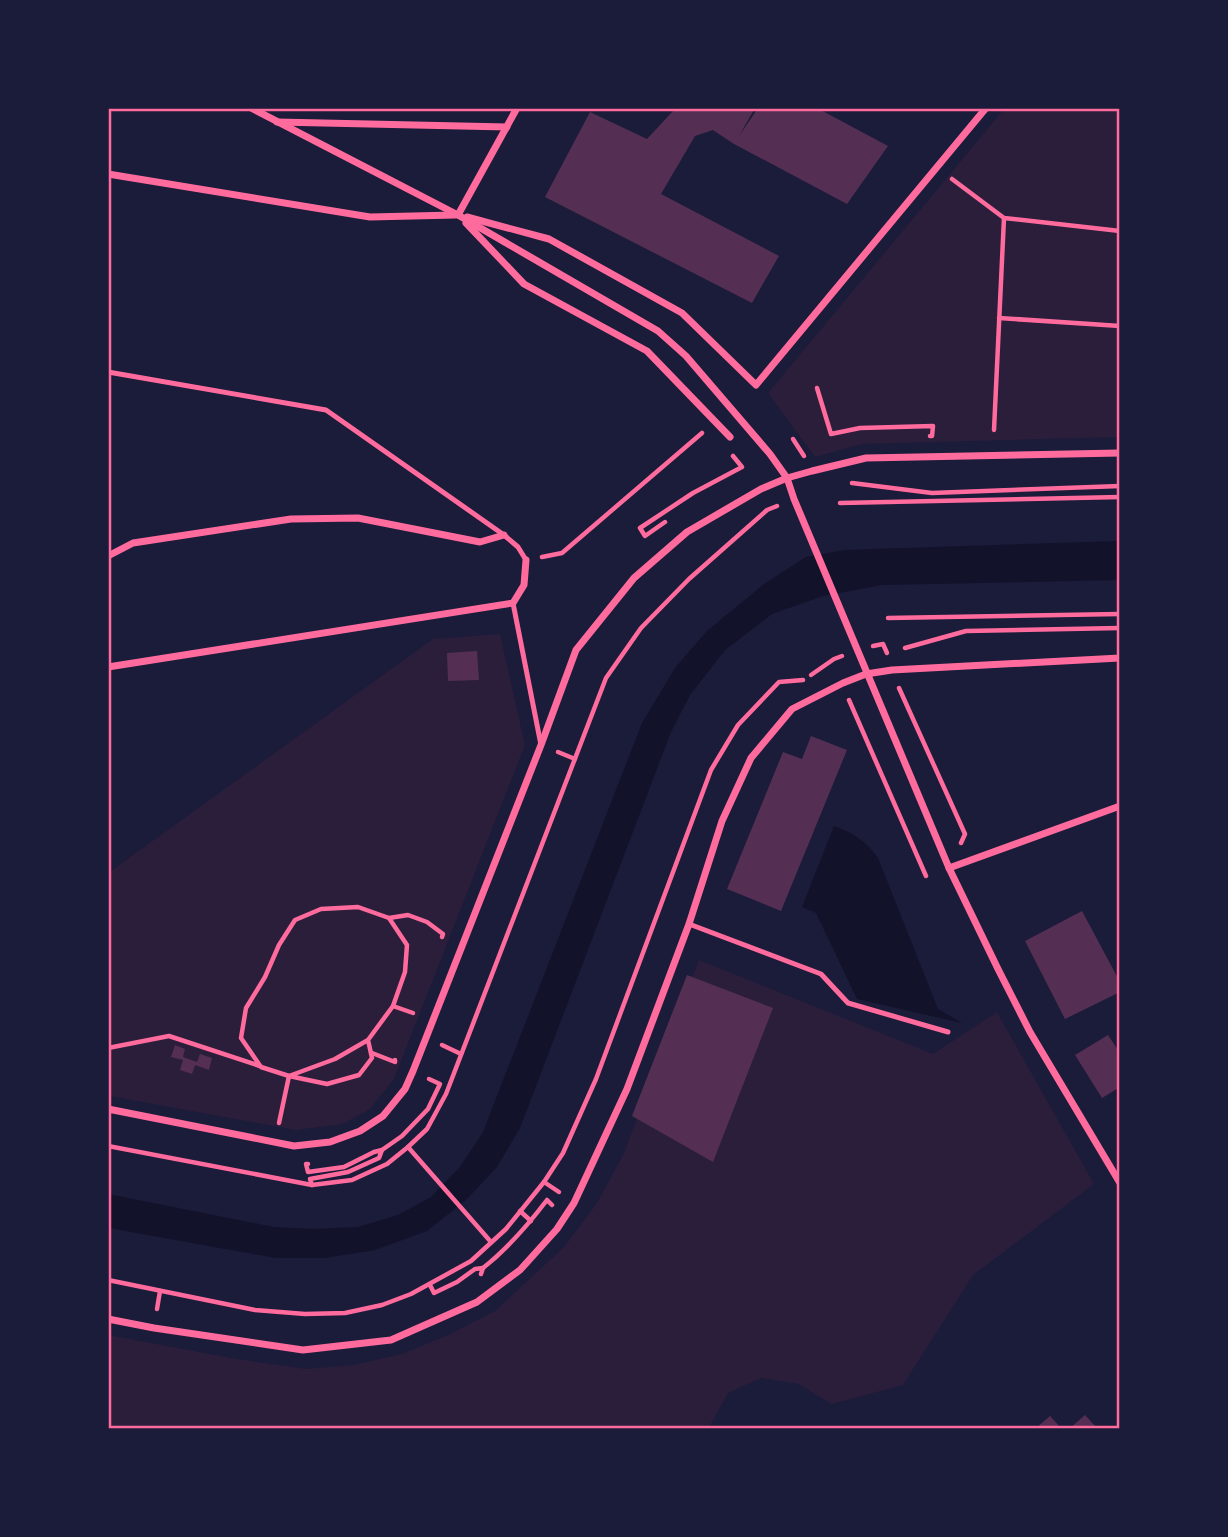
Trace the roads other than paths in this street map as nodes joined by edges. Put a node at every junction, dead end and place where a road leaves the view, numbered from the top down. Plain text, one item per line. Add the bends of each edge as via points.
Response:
1 (251, 108) edge
2 (517, 108) edge
3 (986, 108) edge
4 (275, 122) junction
5 (507, 127) junction
6 (108, 174) edge
7 (458, 215) junction
8 (108, 372) edge
9 (730, 437) dead end
10 (1119, 453) edge
11 (787, 478) junction
12 (504, 535) junction
13 (108, 556) edge
14 (526, 560) joint
15 (513, 603) junction
16 (1119, 659) edge
17 (108, 667) edge
18 (866, 674) junction
19 (541, 745) junction
20 (1119, 806) edge
21 (949, 868) junction
22 (689, 924) junction
23 (948, 1032) dead end
24 (108, 1110) edge
25 (1119, 1183) edge
26 (108, 1319) edge

1 - 4 street
2 - 5 street
3 - 7 street via 755,385 681,313 549,239
4 - 5 street
4 - 7 street
5 - 7 street
6 - 7 street via 370,217
7 - 9 street via 524,284 647,351
7 - 11 street via 658,331 686,356
8 - 12 lane via 326,410
10 - 11 street via 866,458
11 - 18 street
11 - 19 street via 687,532 634,578 576,650
12 - 13 street via 481,542 358,518 291,519 133,543
12 - 14 lane
14 - 15 street via 524,585
15 - 17 street
15 - 19 lane
16 - 18 street
18 - 21 street
18 - 22 street via 792,709 751,758 722,821
19 - 24 street via 413,1071 383,1116 330,1142 294,1146
20 - 21 street
21 - 25 street via 1030,1032
22 - 23 lane via 821,974 848,1003
22 - 26 street via 627,1089 574,1203 520,1270 477,1302 391,1340 303,1350

